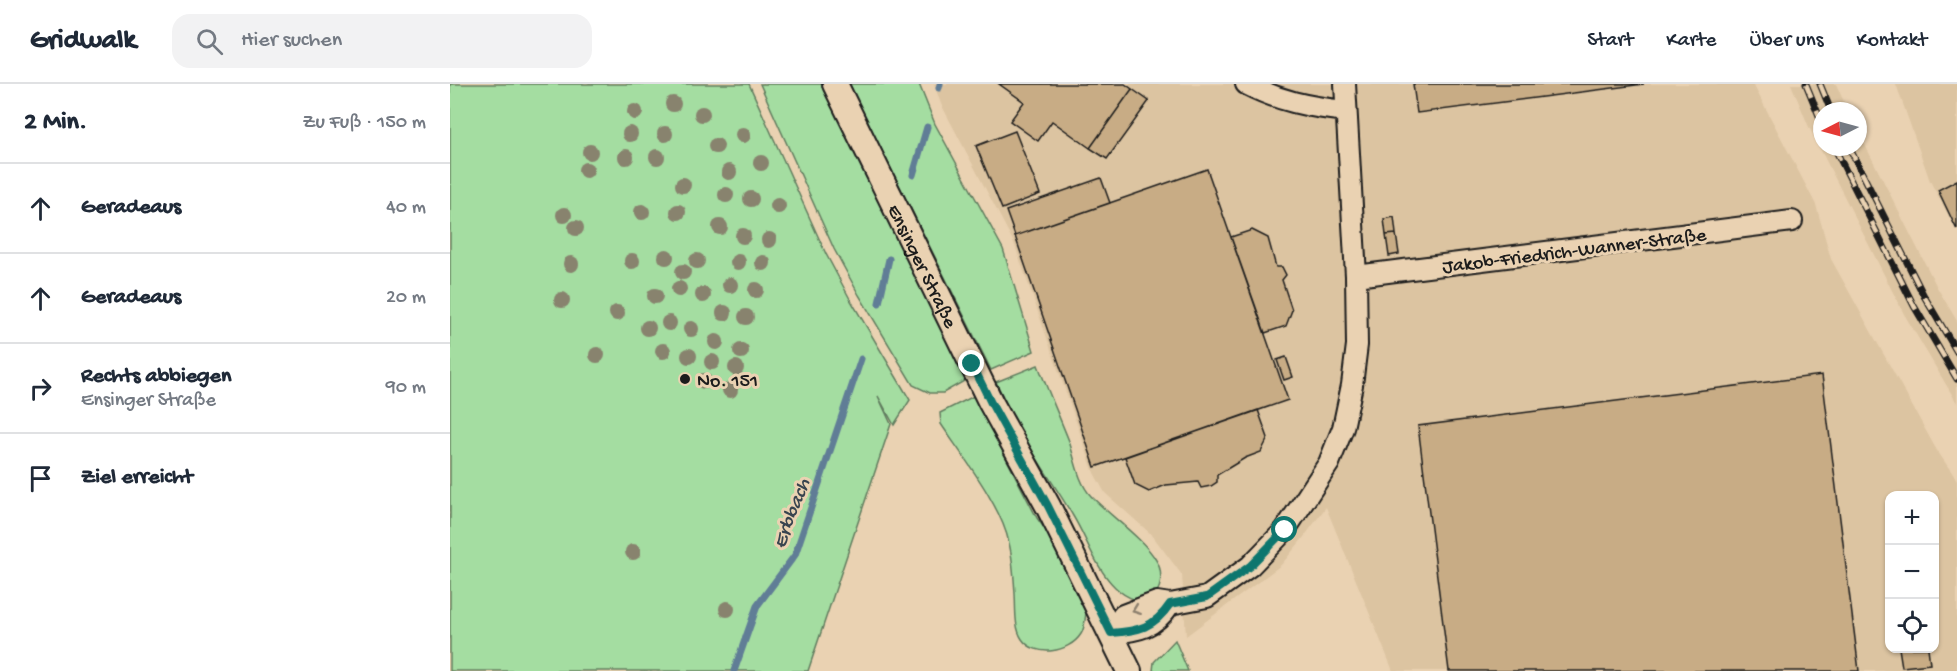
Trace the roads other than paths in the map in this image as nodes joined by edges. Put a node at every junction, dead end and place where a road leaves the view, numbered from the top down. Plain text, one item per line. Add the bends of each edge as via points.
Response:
1 (835, 84) edge
2 (1246, 84) edge
3 (1345, 84) edge
4 (1346, 111) junction
5 (1792, 221) dead end
6 (1356, 276) junction
7 (1111, 633) junction
8 (1129, 671) edge

1 - 7 street, Ensinger Straße via 991,403
2 - 4 street via 1270,96
3 - 4 street
4 - 6 street
5 - 6 street, Jakob-Friedrich-Wanner-Straße
6 - 7 street via 1357,345 1343,428 1329,463 1285,530 1250,566 1207,597 1170,604 1161,618 1136,631
7 - 8 street, Ensinger Straße

